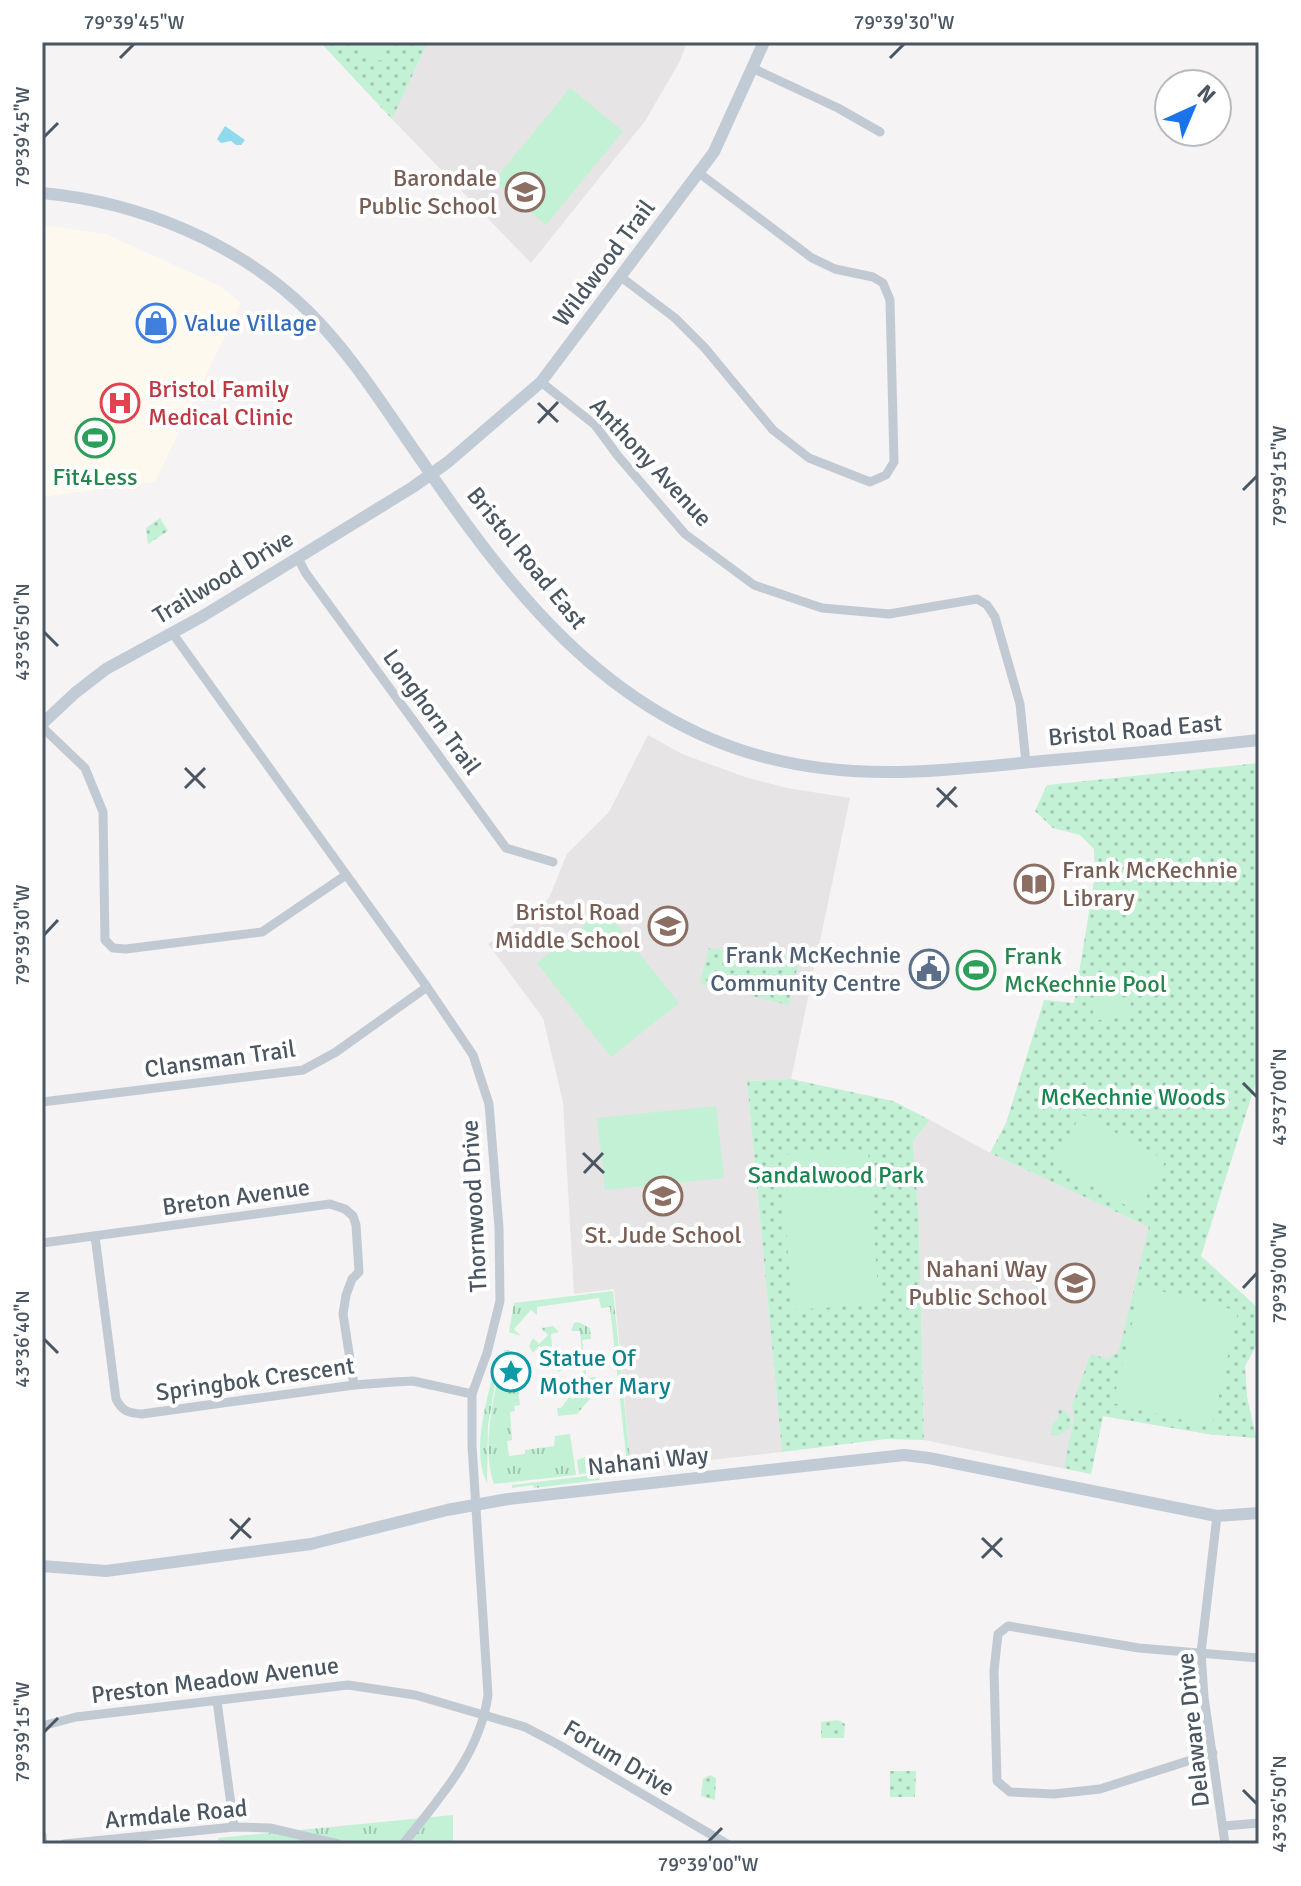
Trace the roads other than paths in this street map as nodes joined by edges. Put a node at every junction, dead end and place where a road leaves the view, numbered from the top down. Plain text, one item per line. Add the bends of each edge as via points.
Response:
1 (764, 42) edge
2 (752, 68) junction
3 (880, 132) dead end
4 (699, 173) junction
5 (42, 193) edge
6 (621, 277) junction
7 (541, 382) junction
8 (431, 473) junction
9 (298, 558) junction
10 (173, 634) junction
11 (42, 726) edge
12 (1259, 740) edge
13 (1026, 763) junction
14 (553, 862) dead end
15 (346, 875) junction
16 (427, 987) junction
17 (42, 1102) edge
18 (95, 1236) junction
19 (42, 1243) edge
20 (354, 1385) junction
21 (472, 1394) junction
22 (476, 1505) junction
23 (1259, 1513) edge
24 (1217, 1516) junction
25 (42, 1566) edge
26 (1201, 1653) junction
27 (1259, 1658) edge
28 (217, 1701) junction
29 (485, 1716) junction
30 (42, 1726) edge
31 (1213, 1753) junction
32 (1259, 1823) edge
33 (1224, 1826) junction
34 (234, 1827) junction
35 (42, 1835) edge
36 (43, 1844) edge
37 (64, 1844) edge
38 (338, 1844) edge
39 (403, 1844) edge
40 (727, 1844) edge
41 (1225, 1844) edge

1 - 2 street, Wildwood Trail
2 - 3 street
2 - 4 street, Wildwood Trail
4 - 6 street, Wildwood Trail
4 - 6 street via 812,258 873,277 887,289 894,462 886,475 870,482 809,458 773,430 675,318
5 - 8 street, Bristol Road East via 112,205 183,228 263,275 329,334
6 - 7 street, Wildwood Trail
7 - 8 street, Wildwood Trail
7 - 13 street, Anthony Avenue via 595,425 685,534 754,585 836,610 889,614 977,599 987,605 1020,704
8 - 9 street, Trailwood Drive
8 - 13 street, Bristol Road East via 506,574 567,644 631,695 704,735 764,757 838,771 912,773
9 - 10 street, Trailwood Drive
9 - 14 street, Longhorn Trail via 506,848
10 - 11 street, Trailwood Drive via 106,669
10 - 15 street, Thornwood Drive
11 - 15 street via 85,768 103,812 105,940 113,948 262,932
12 - 13 street, Bristol Road East
15 - 16 street, Thornwood Drive
16 - 17 street, Clansman Trail via 303,1070
16 - 21 street, Thornwood Drive via 473,1055 489,1104 500,1301
18 - 19 street, Breton Avenue
18 - 20 street, Springbok Crescent via 116,1399 129,1413
18 - 20 street, Breton Avenue via 330,1204 345,1209 356,1225 360,1264 343,1314
20 - 21 street, Springbok Crescent via 413,1381
21 - 22 street, Thornwood Drive
22 - 24 street, Nahani Way via 904,1455
22 - 25 street, Nahani Way via 311,1544 106,1571
22 - 29 street, Thornwood Drive via 488,1666
23 - 24 street, Nahani Way
24 - 26 street, Delaware Drive
26 - 27 street
26 - 31 street, Delaware Drive
26 - 31 street via 1008,1626 998,1634 995,1647 997,1781 1010,1792 1100,1789
28 - 29 street, Preston Meadow Avenue via 358,1685
28 - 30 street, Preston Meadow Avenue via 76,1717
28 - 34 street
29 - 39 street, Thornwood Drive via 472,1750
29 - 40 street, Forum Drive via 525,1727
31 - 33 street, Delaware Drive
32 - 33 street
33 - 41 street, Delaware Drive
34 - 37 street, Armdale Road
34 - 38 street, Armdale Road via 270,1828
35 - 36 street

